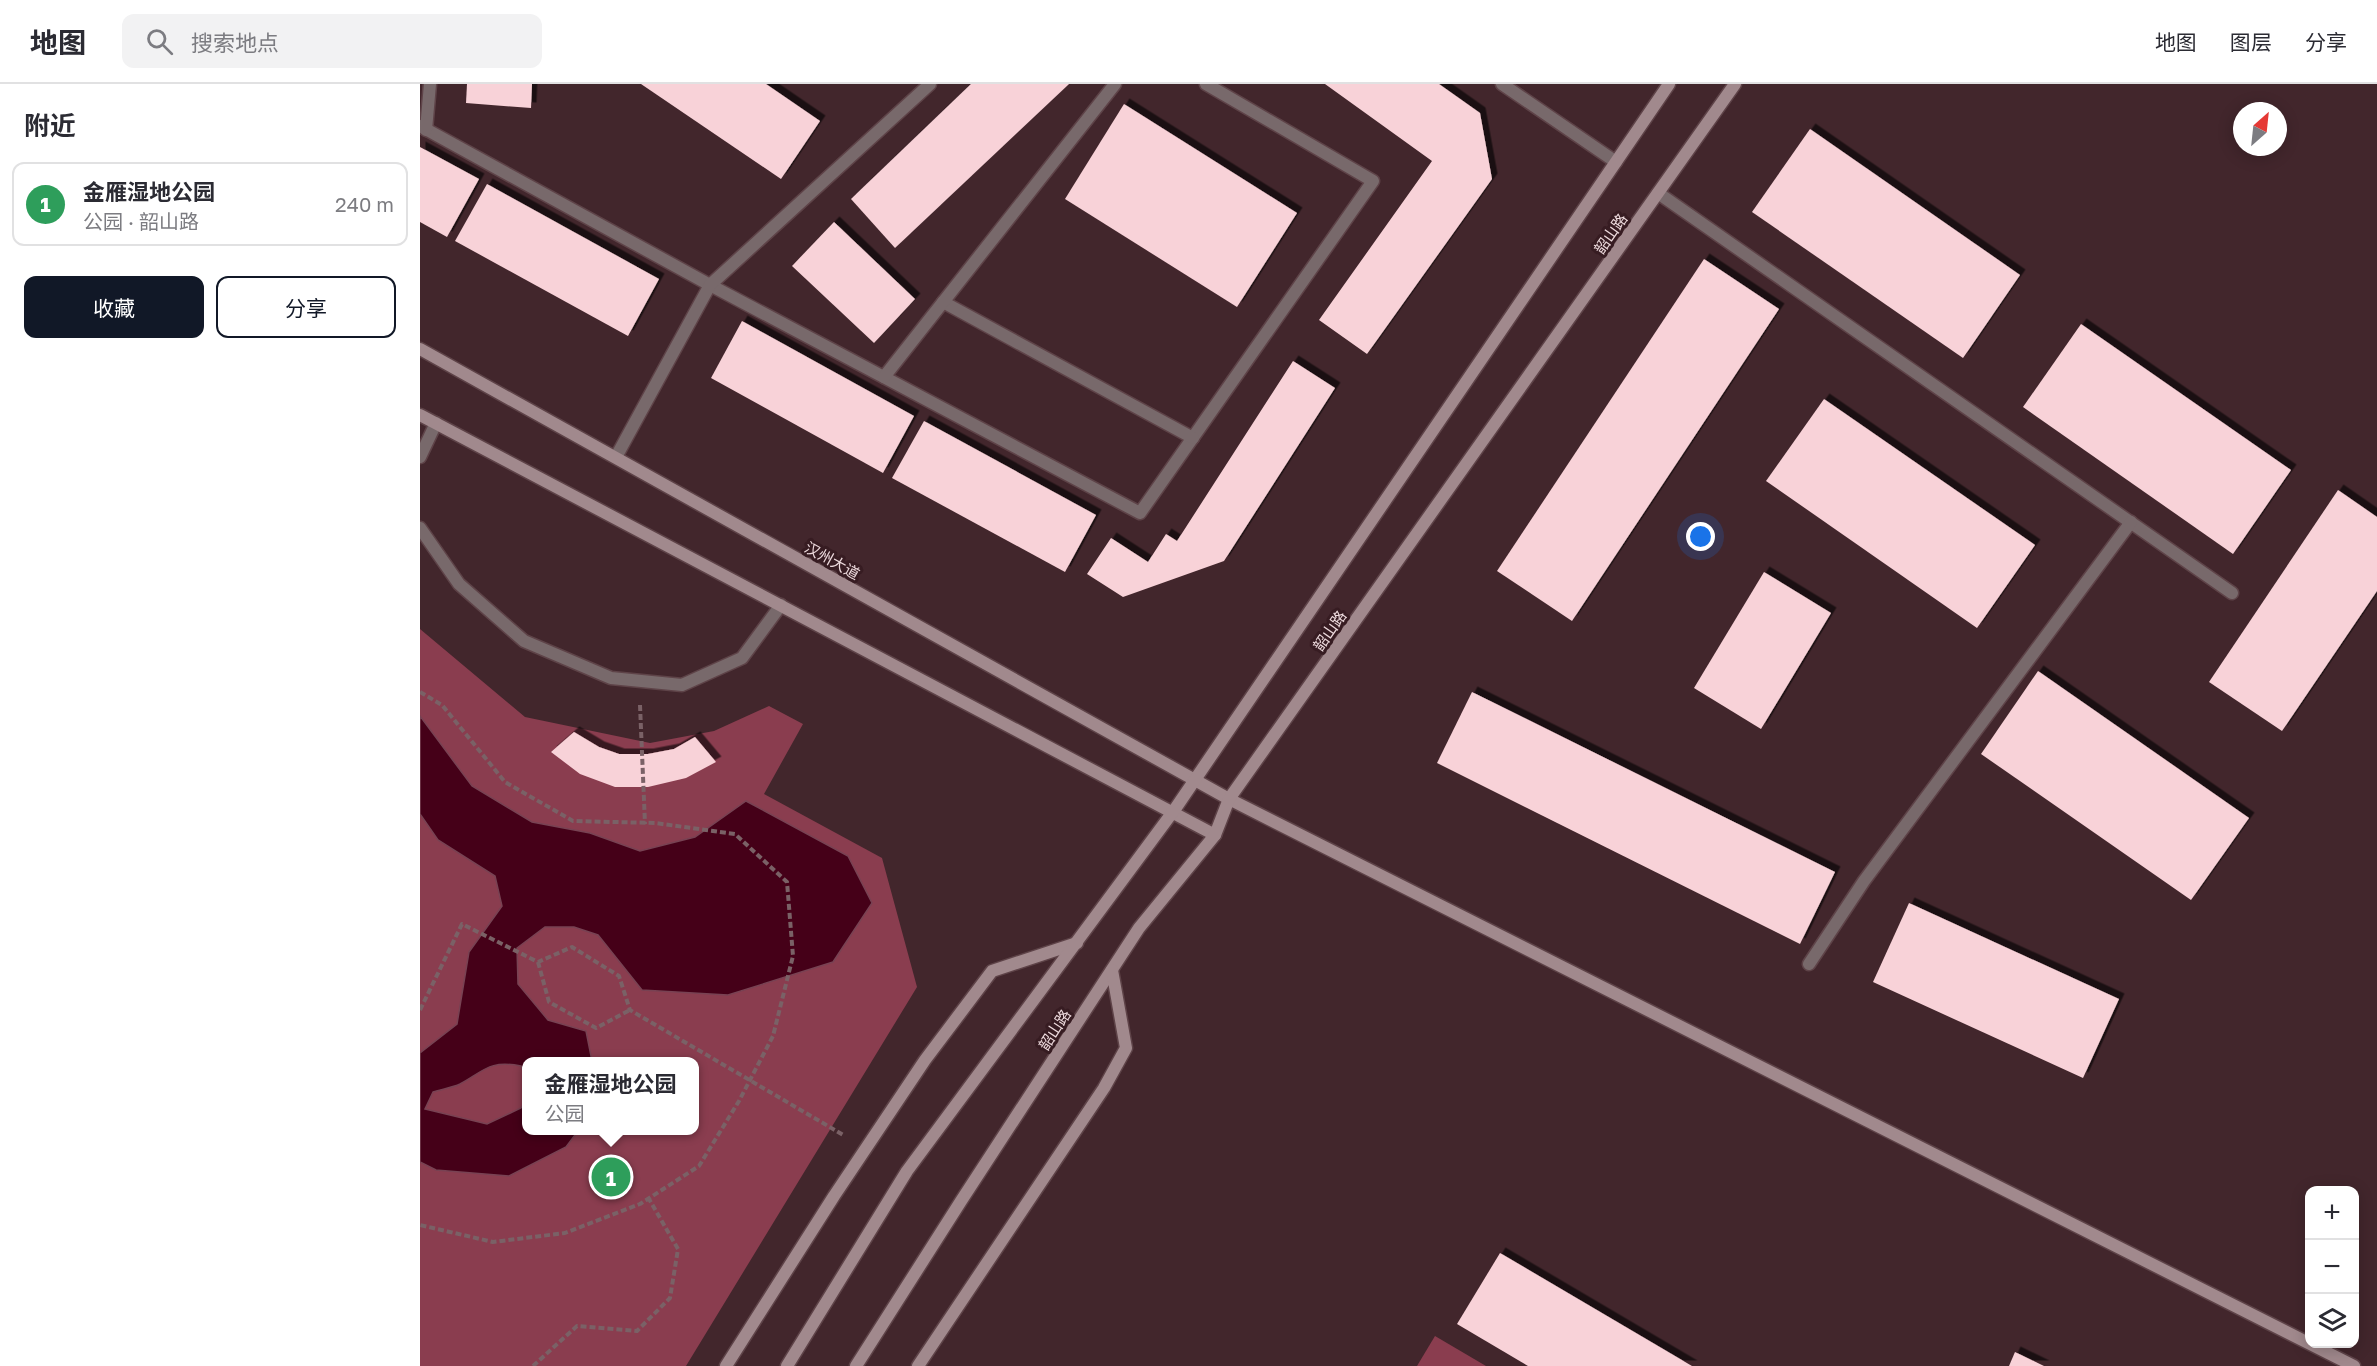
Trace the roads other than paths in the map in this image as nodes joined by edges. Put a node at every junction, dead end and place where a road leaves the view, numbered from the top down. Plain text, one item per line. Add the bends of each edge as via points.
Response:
1 (430, 84) edge
2 (930, 84) edge
3 (1115, 84) edge
4 (1206, 84) edge
5 (1502, 84) edge
6 (1669, 84) edge
7 (1735, 84) edge
8 (423, 128) edge
9 (1616, 162) junction
10 (1658, 193) junction
11 (710, 285) junction
12 (943, 302) junction
13 (420, 349) edge
14 (884, 377) junction
15 (420, 414) edge
16 (436, 423) junction
17 (1193, 438) junction
18 (420, 457) edge
19 (615, 458) junction
20 (2131, 522) junction
21 (420, 528) edge
22 (2232, 592) dead end
23 (781, 605) junction
24 (1194, 779) junction
25 (1229, 799) junction
26 (1173, 812) junction
27 (1215, 835) junction
28 (1077, 943) junction
29 (1809, 964) dead end
30 (1112, 970) junction
31 (726, 1366) edge
32 (787, 1366) edge
33 (856, 1366) edge
34 (918, 1366) edge
35 (2354, 1366) edge

1 - 8 lane
2 - 11 lane
3 - 12 lane
4 - 17 lane via 1373,181
5 - 9 lane
6 - 9 main road, 韶山路
7 - 10 main road, 韶山路
8 - 11 lane
9 - 24 main road, 韶山路
10 - 20 lane
10 - 25 main road, 韶山路
11 - 14 lane
11 - 19 lane
12 - 14 lane
12 - 17 lane
13 - 19 main road, 汉州大道
14 - 17 lane via 1140,513
15 - 16 main road
16 - 18 lane
16 - 23 main road
19 - 24 main road, 汉州大道
20 - 22 lane
20 - 29 lane via 1864,881
21 - 23 lane via 459,584 524,641 611,678 682,685 742,658
23 - 26 main road
24 - 25 main road, 汉州大道
24 - 26 main road, 韶山路
25 - 27 main road, 韶山路
25 - 35 main road, 汉州大道
26 - 27 main road
26 - 28 main road, 韶山路
27 - 30 main road, 韶山路 via 1139,928
28 - 31 main road via 992,971 925,1060
28 - 32 main road, 韶山路 via 907,1171
30 - 33 main road, 韶山路
30 - 34 main road via 1126,1048 1104,1088

